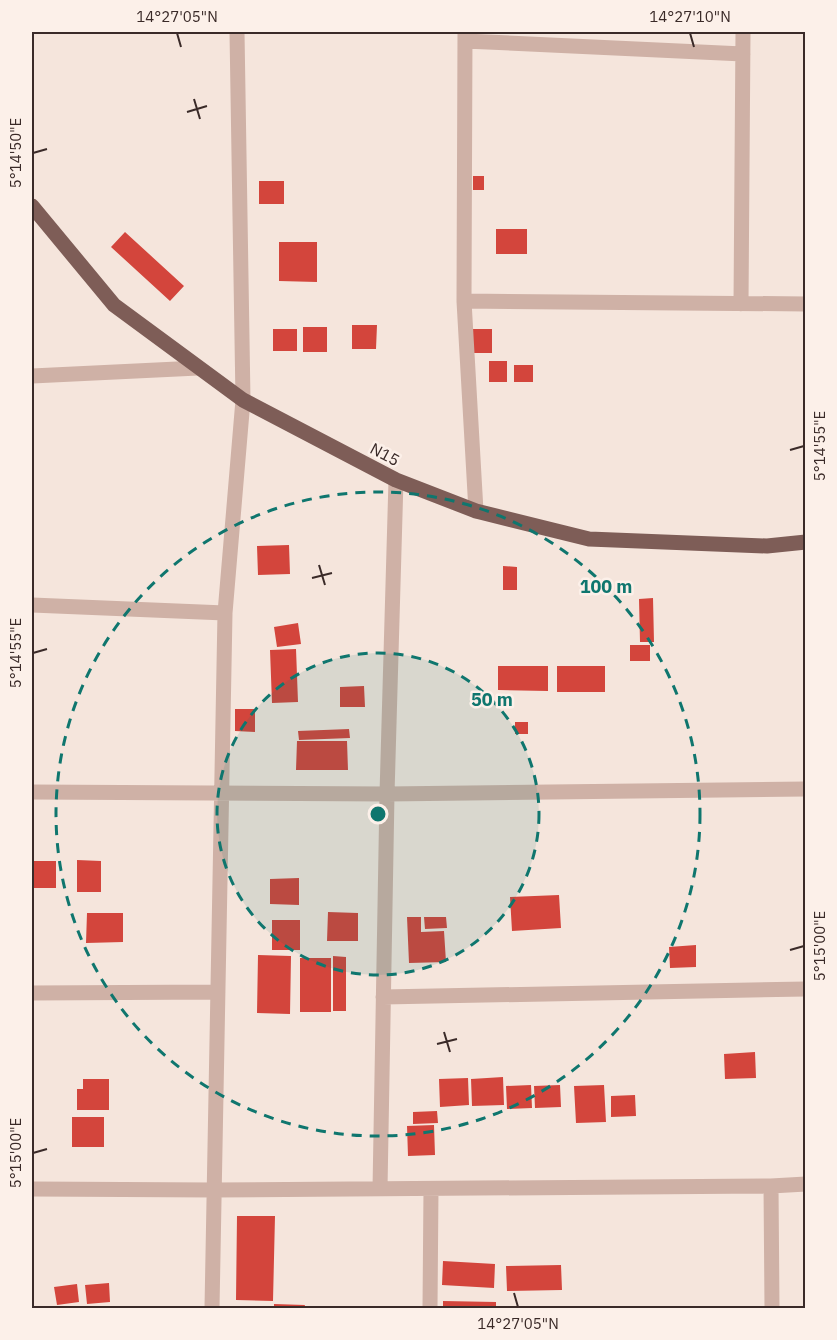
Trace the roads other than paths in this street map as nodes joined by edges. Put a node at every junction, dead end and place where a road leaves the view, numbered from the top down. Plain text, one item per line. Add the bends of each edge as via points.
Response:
1 (237, 32) edge
2 (743, 32) edge
3 (465, 36) edge
4 (743, 54) junction
5 (32, 206) edge
6 (464, 301) junction
7 (741, 304) junction
8 (806, 304) edge
9 (198, 368) junction
10 (32, 376) edge
11 (243, 400) junction
12 (396, 480) junction
13 (476, 511) junction
14 (806, 542) edge
15 (32, 605) edge
16 (225, 613) junction
17 (806, 789) edge
18 (32, 792) edge
19 (221, 793) junction
20 (387, 794) junction
21 (806, 989) edge
22 (218, 992) junction
23 (32, 993) edge
24 (383, 997) junction
25 (806, 1184) edge
26 (771, 1186) junction
27 (32, 1189) edge
28 (380, 1189) junction
29 (431, 1189) junction
30 (214, 1190) junction
31 (212, 1308) edge
32 (430, 1308) edge
33 (772, 1308) edge

1 - 11 street
2 - 4 street
3 - 4 street
3 - 6 street
4 - 7 street
5 - 9 main road, N15 via 114,305
6 - 7 street
6 - 13 street
7 - 8 street
9 - 10 street
9 - 11 main road, N15
11 - 12 main road, N15
11 - 16 street
12 - 13 main road, N15
12 - 20 street
13 - 14 main road, N15 via 589,539 767,546
15 - 16 street
16 - 19 street
17 - 20 street
18 - 19 street
19 - 20 street
19 - 22 street
20 - 24 street
21 - 24 street
22 - 23 street
22 - 30 street
24 - 28 street
25 - 26 street
26 - 29 street
26 - 33 street
27 - 30 street
28 - 29 street
28 - 30 street
29 - 32 street
30 - 31 street

